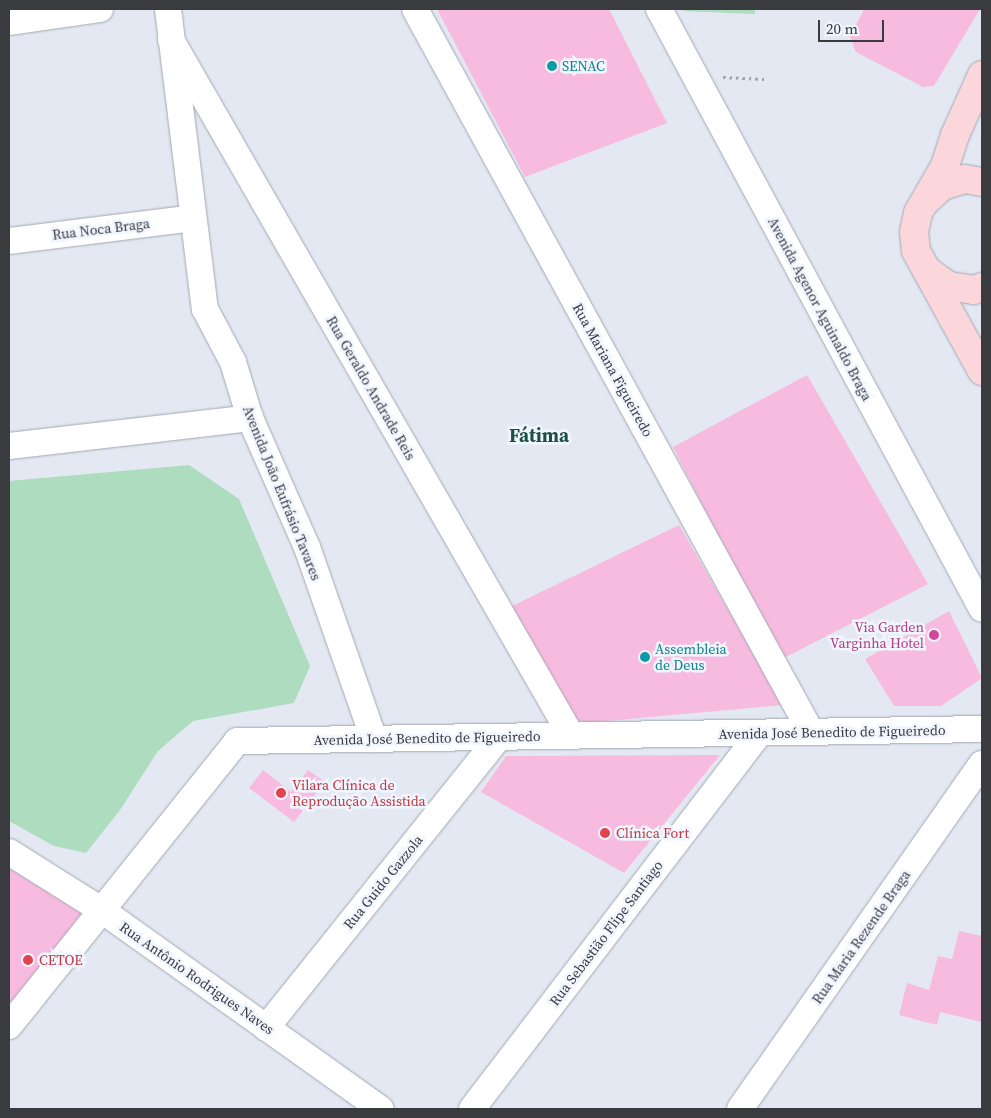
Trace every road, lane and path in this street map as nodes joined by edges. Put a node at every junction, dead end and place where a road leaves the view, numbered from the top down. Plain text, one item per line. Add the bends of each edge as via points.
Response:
1 (100, 9) edge
2 (168, 9) edge
3 (415, 9) edge
4 (658, 9) edge
5 (9, 22) edge
6 (171, 40) junction
7 (982, 75) edge
8 (694, 76) junction
9 (764, 79) dead end
10 (982, 182) edge
11 (924, 202) junction
12 (193, 218) junction
13 (9, 241) edge
14 (928, 272) junction
15 (982, 287) edge
16 (982, 371) edge
17 (250, 418) junction
18 (9, 446) edge
19 (982, 609) edge
20 (982, 729) edge
21 (811, 732) junction
22 (759, 733) junction
23 (571, 736) junction
24 (499, 737) junction
25 (374, 739) junction
26 (982, 764) edge
27 (9, 852) edge
28 (103, 911) junction
29 (9, 1026) edge
30 (266, 1028) junction
31 (381, 1109) edge
32 (472, 1109) edge
33 (740, 1109) edge

1 - 5 street
2 - 6 street, Avenida João Eufrásio Tavares
3 - 21 street, Rua Mariana Figueiredo
4 - 8 street, Avenida Agenor Aguinaldo Braga
6 - 12 street, Avenida João Eufrásio Tavares
6 - 23 street, Rua Geraldo Andrade Reis
7 - 11 main road via 945,166
8 - 9 path
8 - 19 street, Avenida Agenor Aguinaldo Braga
10 - 11 main road via 965,179 942,186
11 - 14 main road via 914,232 916,251
12 - 13 street, Rua Noca Braga
12 - 17 street, Avenida João Eufrásio Tavares via 205,309 233,362
14 - 15 main road via 949,286 974,290
14 - 16 main road
17 - 18 street
17 - 25 street, Avenida João Eufrásio Tavares via 307,547
20 - 21 street, Avenida José Benedito de Figueiredo
21 - 22 street, Avenida José Benedito de Figueiredo
22 - 23 street, Avenida José Benedito de Figueiredo
22 - 32 street, Rua Sebastião Flipe Santiago
23 - 24 street, Avenida José Benedito de Figueiredo
24 - 25 street, Avenida José Benedito de Figueiredo
24 - 30 street, Rua Guido Gazzola
25 - 28 street, Avenida José Benedito de Figueiredo via 238,741
26 - 33 street, Rua Maria Rezende Braga
27 - 28 street, Rua Antônio Rodrigues Naves
28 - 29 street, Avenida José Benedito de Figueiredo
28 - 30 street, Rua Antônio Rodrigues Naves
30 - 31 street, Rua Antônio Rodrigues Naves

